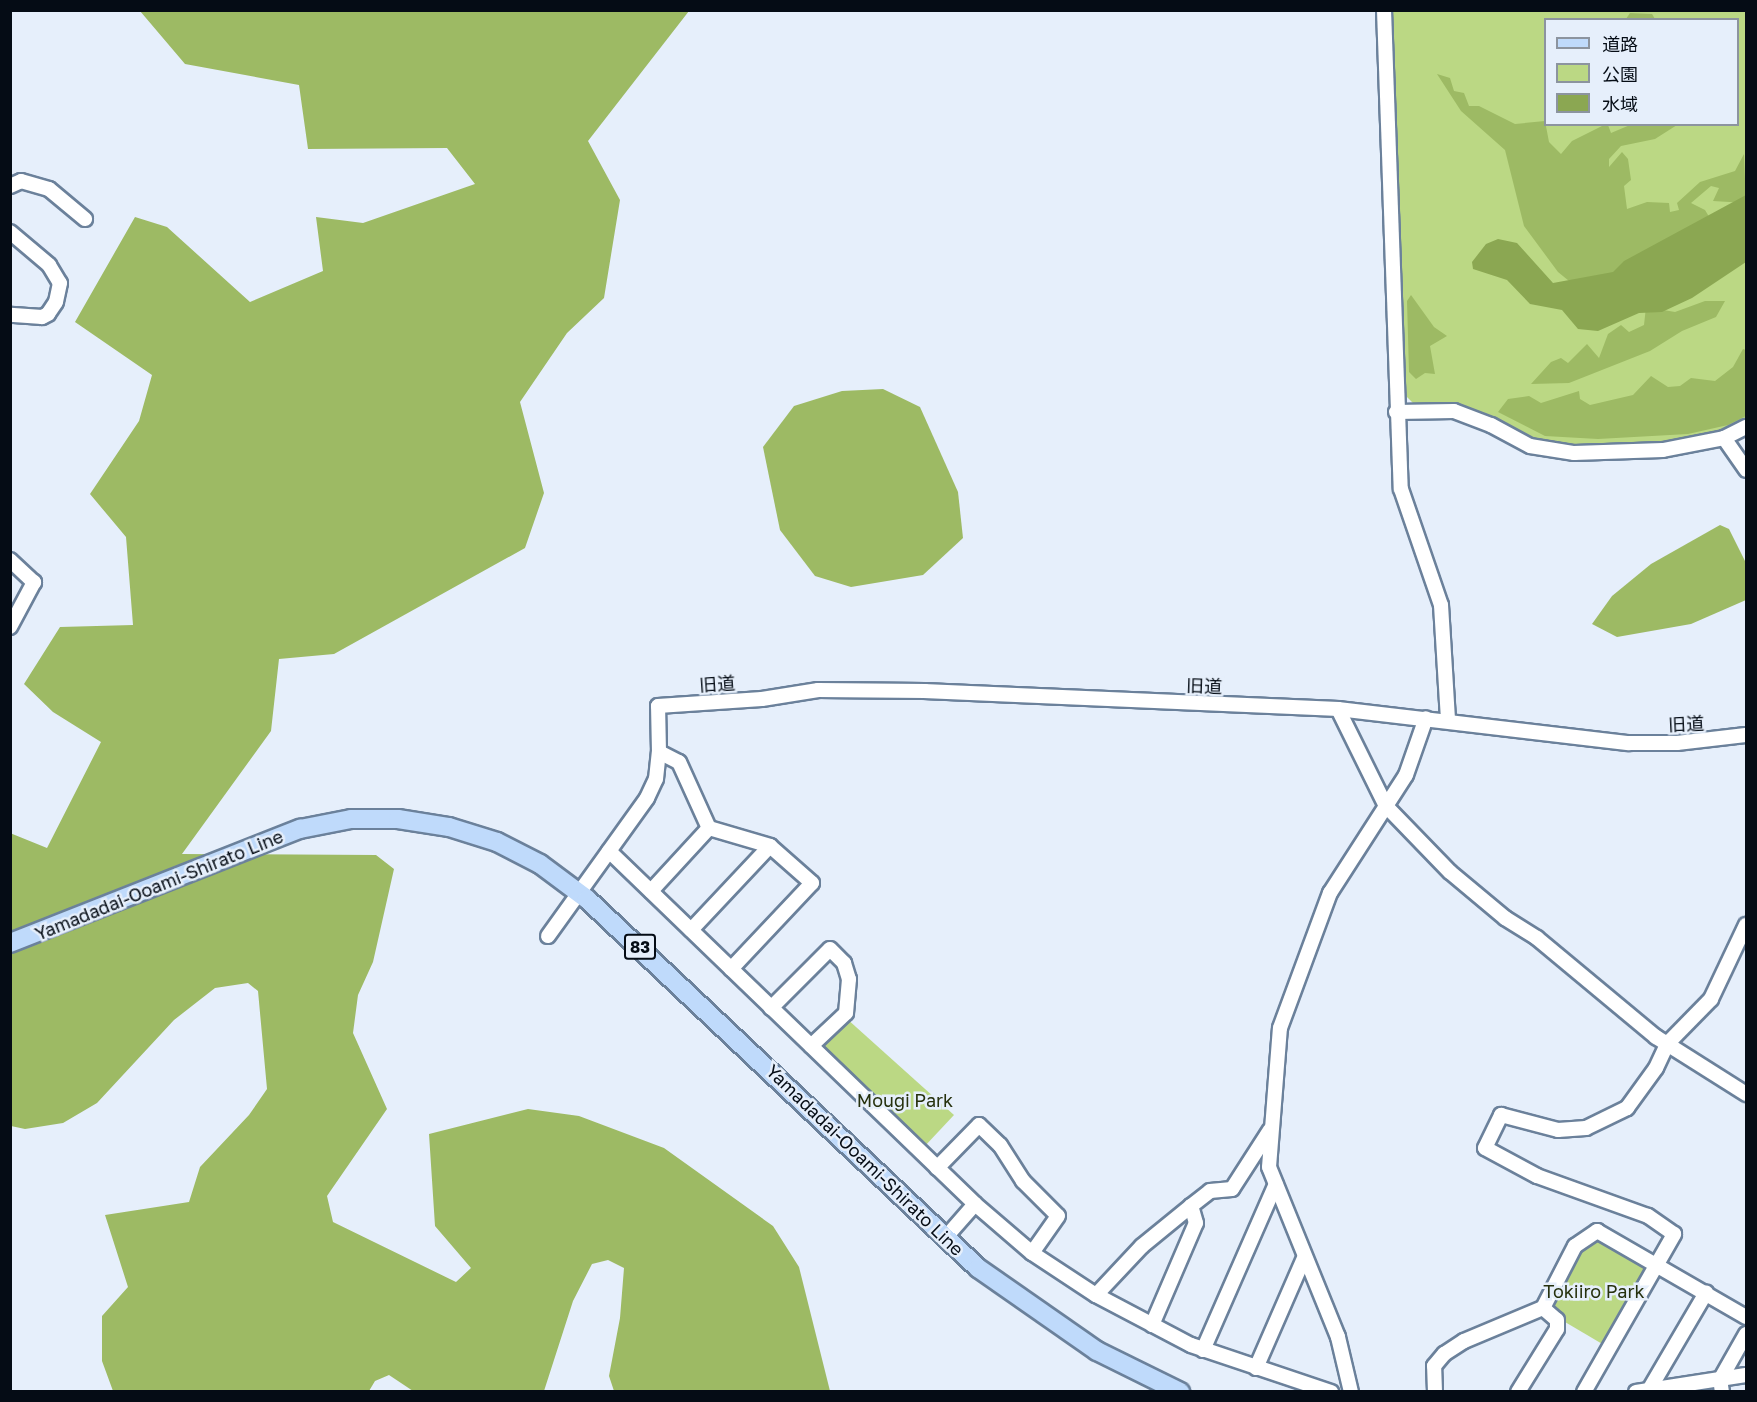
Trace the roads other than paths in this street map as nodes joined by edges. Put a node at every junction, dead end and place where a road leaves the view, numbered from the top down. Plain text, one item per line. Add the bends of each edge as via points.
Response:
1 (1384, 10) edge
2 (10, 186) edge
3 (85, 219) dead end
4 (10, 232) edge
5 (10, 315) edge
6 (1396, 412) junction
7 (1746, 428) edge
8 (1724, 438) junction
9 (1746, 470) edge
10 (10, 561) edge
11 (10, 627) edge
12 (1338, 710) junction
13 (1426, 718) junction
14 (1448, 719) junction
15 (1746, 735) edge
16 (659, 752) junction
17 (1386, 806) junction
18 (709, 828) junction
19 (770, 846) junction
20 (609, 851) junction
21 (578, 891) junction
22 (651, 891) junction
23 (1746, 925) edge
24 (690, 930) junction
25 (548, 936) dead end
26 (10, 943) edge
27 (731, 969) junction
28 (771, 1008) junction
29 (1667, 1044) junction
30 (811, 1046) junction
31 (1746, 1094) edge
32 (1264, 1154) junction
33 (937, 1168) junction
34 (1276, 1184) junction
35 (975, 1204) junction
36 (1191, 1206) junction
37 (946, 1237) junction
38 (1032, 1253) junction
39 (1304, 1258) junction
40 (1656, 1265) junction
41 (1706, 1293) junction
42 (1096, 1295) junction
43 (1542, 1308) junction
44 (1746, 1317) edge
45 (1152, 1325) junction
46 (1746, 1334) edge
47 (1203, 1350) junction
48 (1256, 1368) junction
49 (1746, 1375) edge
50 (1721, 1386) edge
51 (1174, 1390) edge
52 (1643, 1391) edge
53 (1331, 1392) edge
54 (1351, 1392) edge
55 (1435, 1392) edge
56 (1518, 1392) edge
57 (1584, 1392) edge

1 - 6 street
2 - 3 street via 21,182 49,189
4 - 5 street via 49,266 60,283 56,302 48,314
6 - 8 street via 1454,411 1548,452 1663,450
6 - 14 street via 1401,489 1441,605
7 - 8 street
8 - 9 street
10 - 11 street via 34,582
12 - 13 street, 旧道
12 - 16 street, 旧道 via 818,690 762,699 658,706
12 - 17 street
13 - 14 street, 旧道
13 - 17 street via 1406,775
14 - 15 street, 旧道 via 1629,743 1677,743
16 - 18 street via 679,762
16 - 20 street via 656,779 647,798
17 - 29 street via 1450,872
17 - 32 street via 1330,893 1280,1028 1272,1127
18 - 19 street
18 - 22 street
19 - 24 street
19 - 27 street via 812,884
20 - 21 street
20 - 22 street
21 - 25 street
21 - 26 main road, Yamadadai-Ooami-Shirato Line / 83 via 518,852 474,834 424,822 351,819 300,829 247,847 90,915
21 - 37 main road, Yamadadai-Ooami-Shirato Line / 83
22 - 24 street
23 - 29 street via 1711,999
24 - 27 street
27 - 28 street
28 - 30 street
28 - 30 street via 830,949 844,963 849,979 846,1013
29 - 31 street
29 - 40 street via 1637,1096 1609,1119 1586,1128 1558,1130 1501,1115 1485,1148 1537,1176 1648,1216 1674,1234
30 - 33 street
32 - 34 street
32 - 36 street via 1232,1190 1210,1191
33 - 35 street
33 - 38 street via 979,1125 1000,1145 1023,1181 1058,1216
34 - 39 street
34 - 47 street
35 - 37 street
35 - 38 street
36 - 42 street via 1142,1245
36 - 45 street via 1196,1223
37 - 51 main road, Yamadadai-Ooami-Shirato Line / 83 via 978,1268 1052,1322 1102,1354
38 - 42 street
39 - 48 street
39 - 54 street via 1338,1338
40 - 41 street
40 - 43 street via 1597,1231 1587,1234 1575,1246
40 - 57 street
41 - 44 street
41 - 52 street
42 - 45 street
43 - 55 street via 1464,1341 1444,1354 1434,1366
43 - 56 street via 1557,1320 1557,1329
45 - 47 street
46 - 50 street
47 - 48 street
48 - 53 street
49 - 50 street
50 - 52 street

